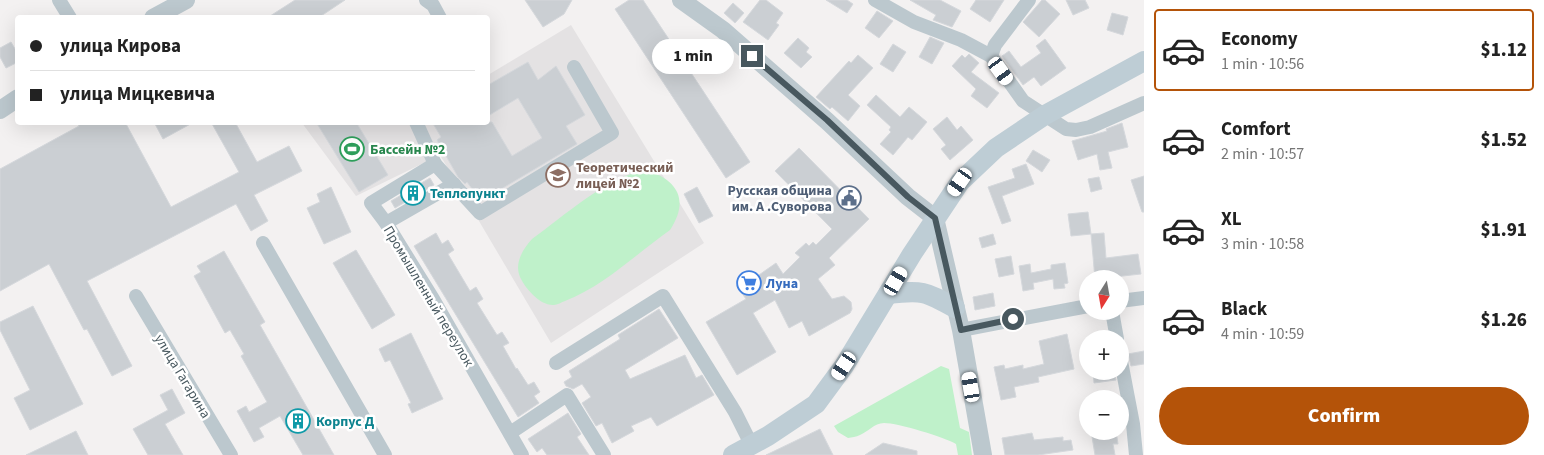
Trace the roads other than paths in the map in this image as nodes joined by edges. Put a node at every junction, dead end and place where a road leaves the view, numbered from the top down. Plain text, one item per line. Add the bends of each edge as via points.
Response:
1 (59, 0) edge
2 (186, 0) edge
3 (426, 0) edge
4 (681, 0) edge
5 (875, 0) edge
6 (1029, 0) edge
7 (68, 15) edge
8 (158, 15) edge
9 (438, 15) edge
10 (990, 56) junction
11 (1144, 61) edge
12 (574, 67) dead end
13 (15, 100) edge
14 (1144, 103) edge
15 (0, 110) edge
16 (1045, 115) junction
17 (417, 125) edge
18 (435, 164) junction
19 (454, 184) junction
20 (935, 218) junction
21 (386, 223) junction
22 (263, 243) dead end
23 (888, 294) junction
24 (136, 296) dead end
25 (1144, 298) edge
26 (1129, 300) edge
27 (955, 308) junction
28 (1079, 308) edge
29 (961, 330) junction
30 (556, 363) dead end
31 (1125, 380) edge
32 (510, 433) junction
33 (751, 444) junction
34 (231, 455) edge
35 (385, 455) edge
36 (522, 455) edge
37 (604, 455) edge
38 (733, 455) edge
39 (983, 455) edge
40 (1136, 455) edge

1 - 7 street
2 - 8 street
3 - 9 street
4 - 20 street via 723,30
5 - 10 street via 914,22
6 - 10 street
10 - 16 street via 1023,100
11 - 16 main road
12 - 19 street via 612,133 480,213
13 - 15 street
14 - 16 street via 1076,130 1066,130
16 - 20 main road via 996,148 960,182
17 - 18 street
18 - 19 street
18 - 21 street, Промышленный переулок via 371,203
19 - 21 street
20 - 23 main road
20 - 27 street
21 - 32 street, Промышленный переулок
22 - 35 street
23 - 27 main road via 917,291 930,294
23 - 33 main road via 844,366 816,404
24 - 34 street, улица Гагарина
25 - 26 street
27 - 29 street
28 - 29 street
29 - 39 street
30 - 33 street via 663,296 735,412
31 - 40 street
32 - 36 street, Промышленный переулок
32 - 37 street via 566,395
33 - 38 main road

